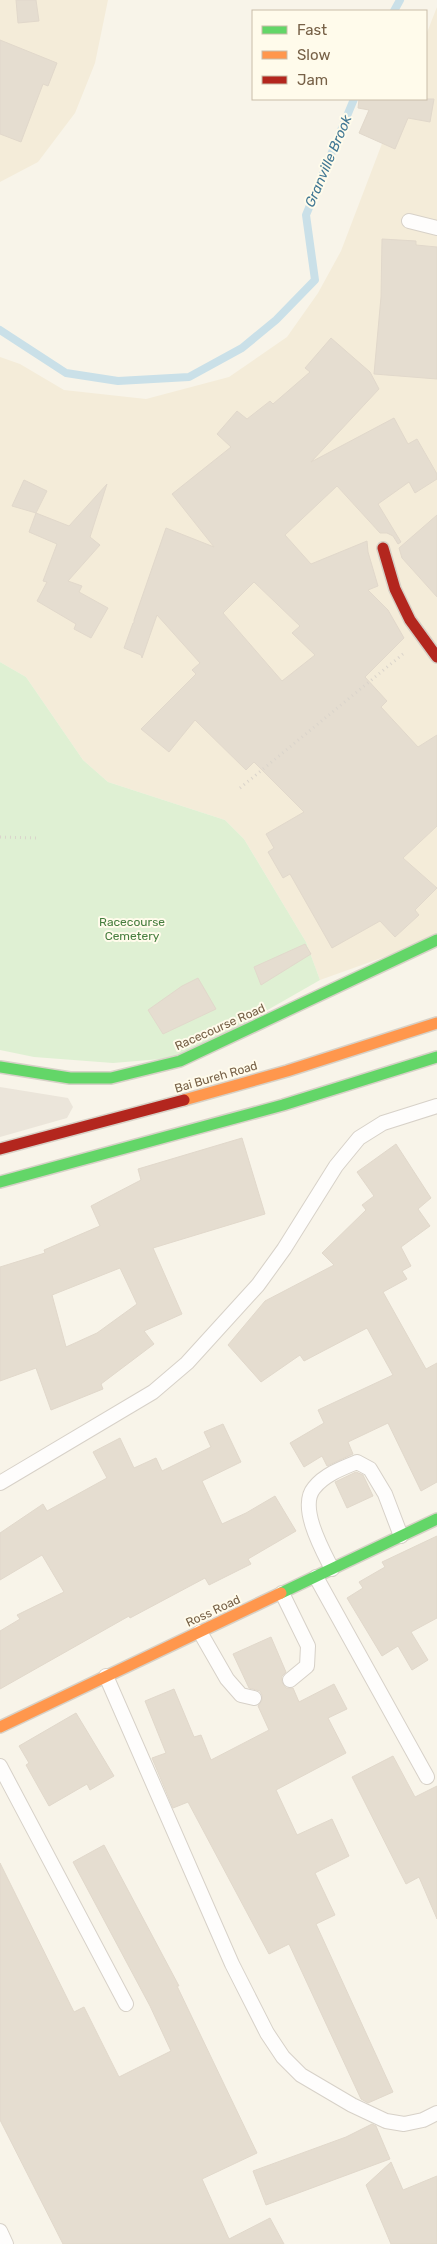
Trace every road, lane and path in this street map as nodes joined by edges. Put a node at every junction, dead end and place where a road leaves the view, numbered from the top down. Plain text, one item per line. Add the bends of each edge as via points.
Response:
1 (409, 222) dead end
2 (437, 228) edge
3 (383, 548) dead end
4 (423, 638) junction
5 (437, 657) edge
6 (240, 788) dead end
7 (0, 837) edge
8 (37, 838) dead end
9 (437, 940) edge
10 (437, 1023) edge
11 (437, 1057) edge
12 (0, 1068) edge
13 (437, 1106) edge
14 (0, 1149) edge
15 (0, 1182) edge
16 (0, 1483) edge
17 (437, 1519) edge
18 (401, 1536) junction
19 (332, 1569) junction
20 (316, 1577) junction
21 (282, 1593) junction
22 (200, 1632) junction
23 (106, 1676) junction
24 (290, 1680) dead end
25 (254, 1698) dead end
26 (0, 1726) edge
27 (0, 1766) edge
28 (427, 1776) dead end
29 (126, 2004) dead end
30 (437, 2113) edge
31 (0, 2231) edge
32 (6, 2244) edge

1 - 2 lane
3 - 4 main road via 395,589
4 - 5 main road
4 - 6 path
7 - 8 path
9 - 12 main road, Racecourse Road via 180,1061 111,1078 70,1078
10 - 14 main road, Bai Bureh Road via 287,1071
11 - 15 main road via 283,1105
13 - 16 lane via 383,1123 359,1138 336,1166 258,1285 187,1364 153,1392
17 - 18 main road, Ross Road
18 - 19 main road, Ross Road
18 - 19 lane via 385,1494 370,1469 357,1462 334,1472 312,1489 308,1509 317,1539
19 - 20 main road, Ross Road
20 - 21 main road, Ross Road
20 - 28 lane
21 - 22 main road, Ross Road
21 - 24 lane via 308,1646 307,1666
22 - 23 main road, Ross Road
22 - 25 lane via 227,1679 241,1695
23 - 26 main road, Ross Road
23 - 30 lane via 232,1964 266,2033 283,2057 302,2075 386,2121 404,2124
27 - 29 lane
31 - 32 lane

